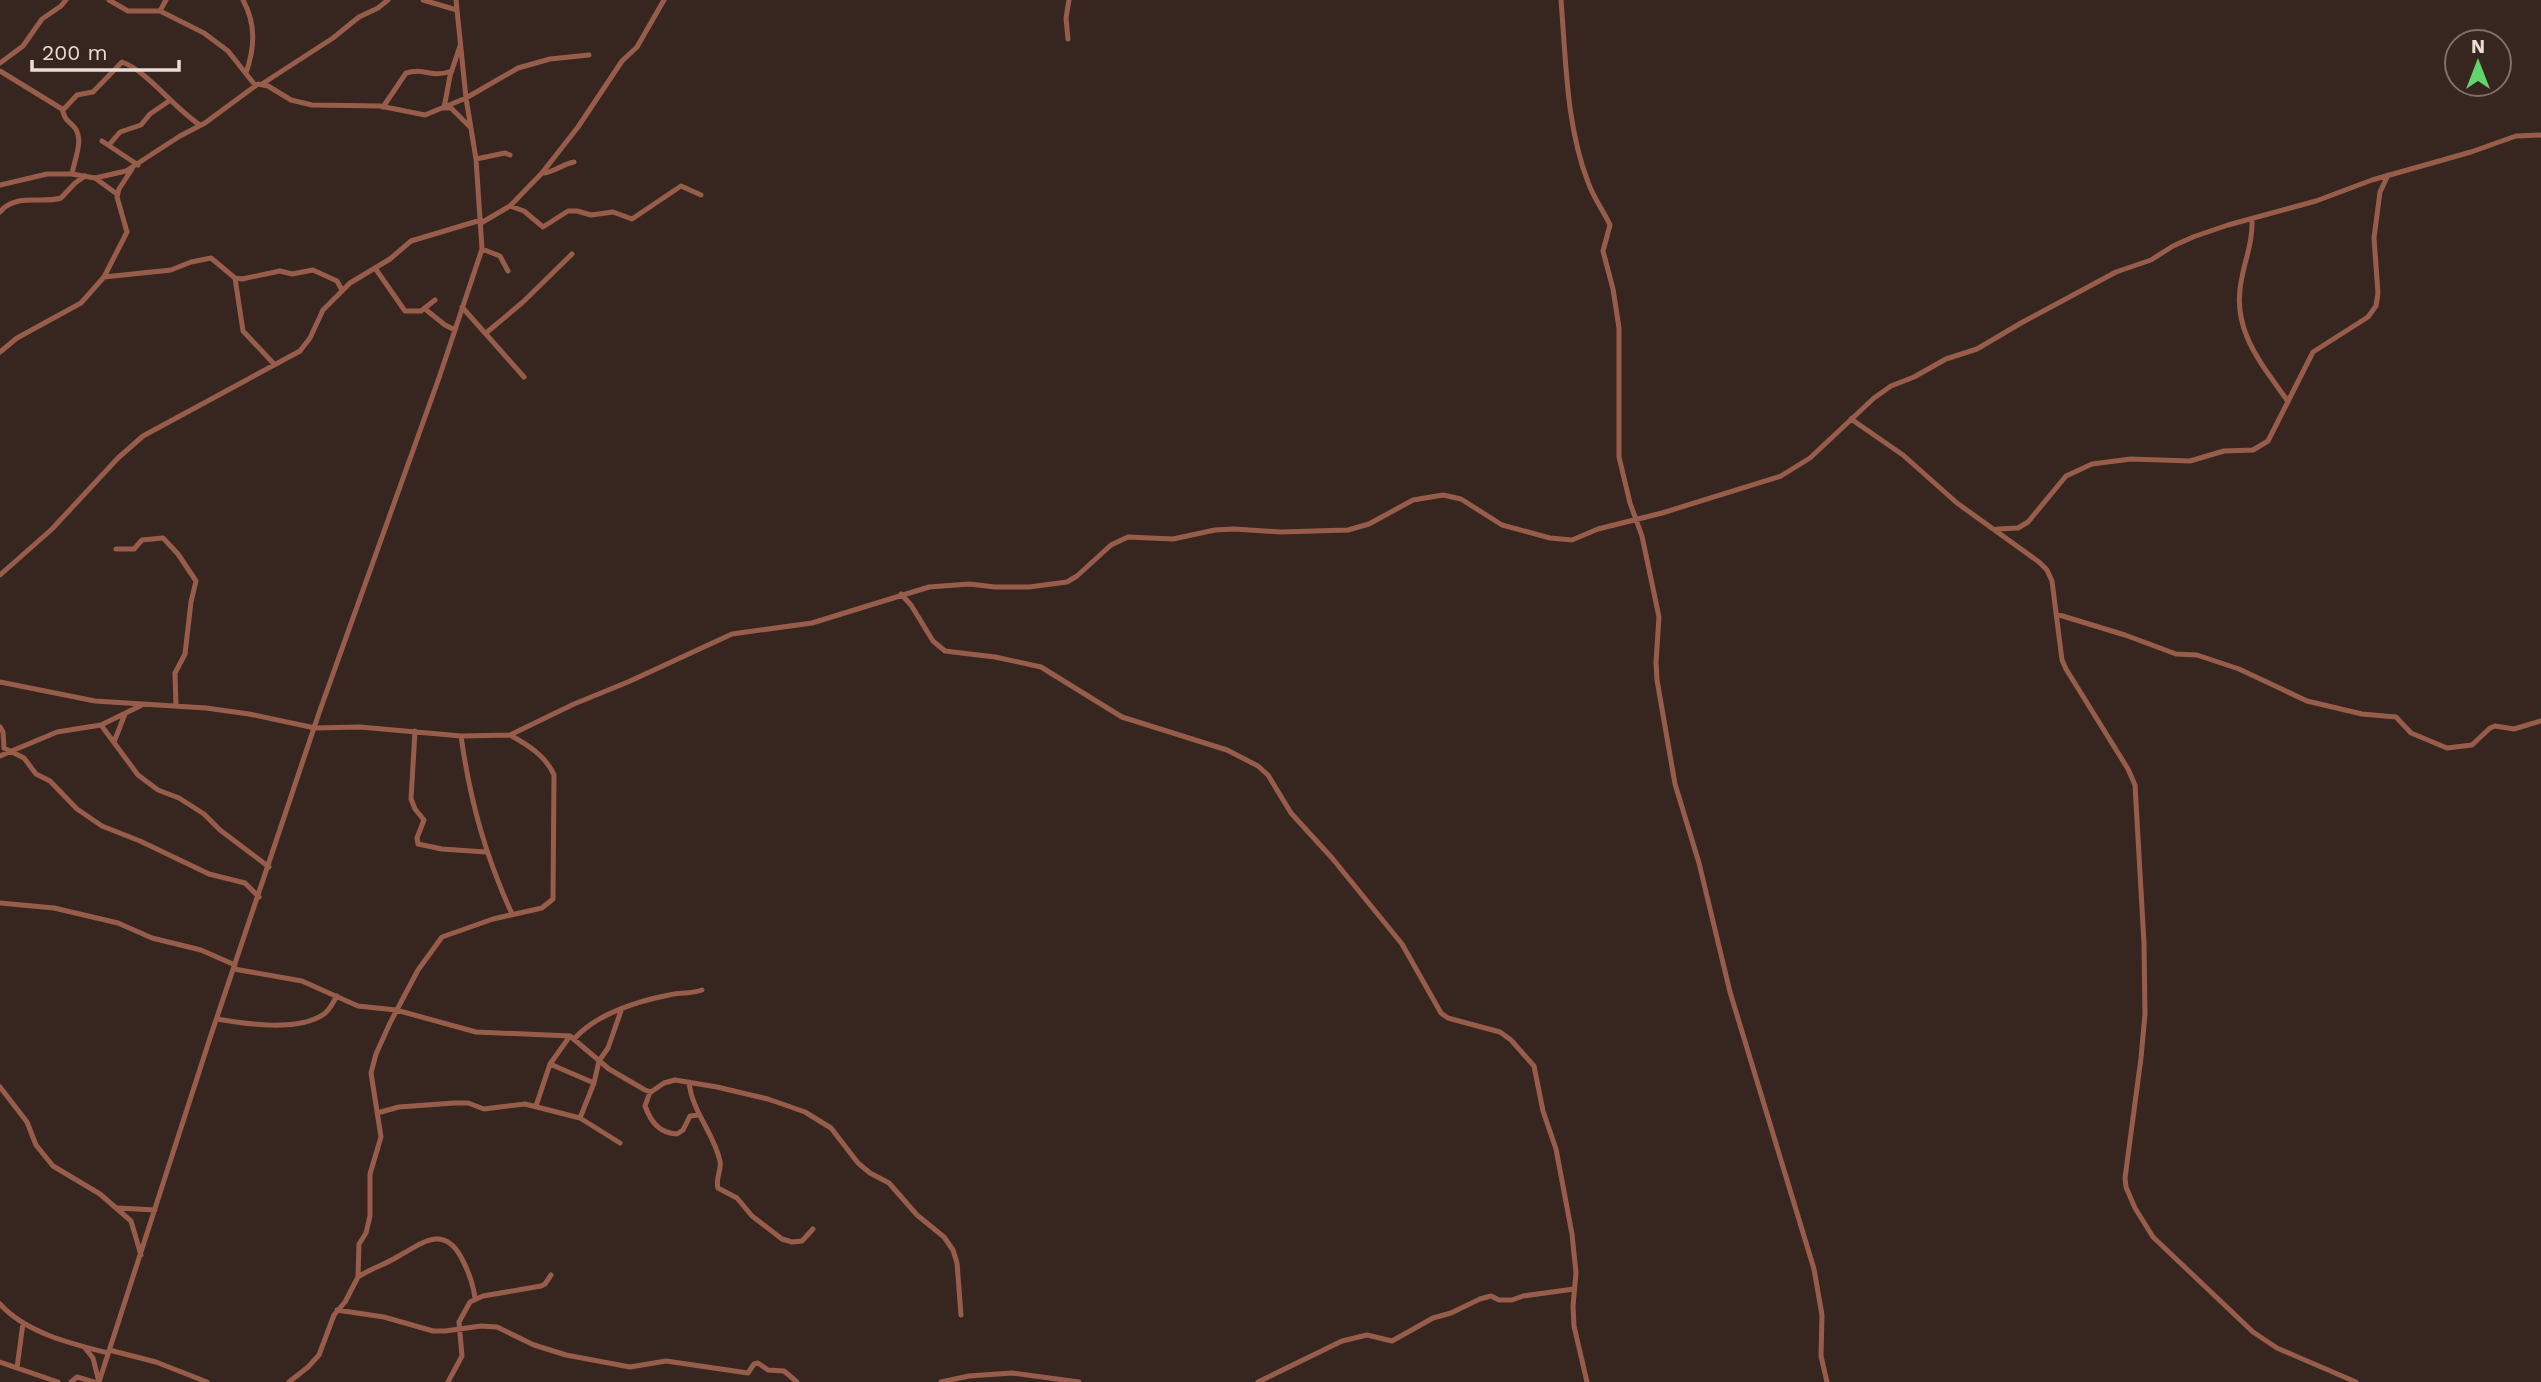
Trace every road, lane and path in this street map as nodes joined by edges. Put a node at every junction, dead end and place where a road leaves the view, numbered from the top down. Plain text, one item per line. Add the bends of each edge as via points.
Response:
1 (66, 0) edge
2 (109, 0) edge
3 (166, 0) edge
4 (243, 0) edge
5 (388, 0) edge
6 (424, 0) edge
7 (456, 0) edge
8 (663, 0) edge
9 (1069, 0) edge
10 (1561, 0) edge
11 (457, 10) junction
12 (160, 11) junction
13 (1068, 38) dead end
14 (461, 43) junction
15 (589, 55) dead end
16 (0, 63) edge
17 (0, 71) edge
18 (452, 71) junction
19 (246, 73) junction
20 (258, 84) junction
21 (466, 98) junction
22 (169, 101) junction
23 (383, 107) junction
24 (444, 108) junction
25 (63, 110) junction
26 (200, 125) junction
27 (471, 128) junction
28 (2541, 135) edge
29 (102, 141) dead end
30 (109, 145) junction
31 (509, 155) dead end
32 (476, 159) junction
33 (574, 162) dead end
34 (138, 164) junction
35 (132, 169) junction
36 (542, 173) junction
37 (72, 174) junction
38 (2388, 175) junction
39 (85, 176) junction
40 (95, 178) junction
41 (0, 185) edge
42 (117, 194) junction
43 (701, 195) dead end
44 (509, 206) junction
45 (0, 212) edge
46 (2252, 219) junction
47 (481, 222) junction
48 (482, 249) junction
49 (572, 254) dead end
50 (375, 268) junction
51 (508, 271) dead end
52 (104, 277) junction
53 (234, 278) junction
54 (342, 290) junction
55 (435, 300) dead end
56 (462, 307) junction
57 (425, 309) junction
58 (455, 330) junction
59 (486, 333) junction
60 (0, 352) edge
61 (274, 364) junction
62 (524, 377) dead end
63 (2287, 400) junction
64 (1851, 419) junction
65 (1637, 519) junction
66 (1994, 529) junction
67 (116, 549) dead end
68 (0, 575) edge
69 (901, 594) junction
70 (2056, 614) junction
71 (0, 682) edge
72 (140, 706) junction
73 (176, 706) junction
74 (125, 714) junction
75 (2541, 721) edge
76 (101, 725) junction
77 (0, 727) edge
78 (315, 728) junction
79 (415, 731) junction
80 (510, 735) junction
81 (461, 736) junction
82 (114, 742) junction
83 (9, 752) junction
84 (0, 756) edge
85 (486, 852) junction
86 (269, 867) junction
87 (259, 897) junction
88 (0, 903) edge
89 (512, 914) junction
90 (235, 967) junction
91 (702, 990) dead end
92 (337, 996) junction
93 (622, 1008) junction
94 (396, 1010) junction
95 (217, 1019) junction
96 (572, 1037) junction
97 (599, 1061) junction
98 (550, 1065) junction
99 (689, 1082) junction
100 (594, 1083) junction
101 (0, 1087) edge
102 (650, 1091) junction
103 (536, 1106) junction
104 (377, 1113) junction
105 (699, 1115) junction
106 (580, 1118) junction
107 (620, 1143) dead end
108 (118, 1208) junction
109 (155, 1210) junction
110 (813, 1229) dead end
111 (141, 1256) junction
112 (551, 1275) dead end
113 (358, 1277) junction
114 (1574, 1289) junction
115 (475, 1298) junction
116 (0, 1304) edge
117 (337, 1310) junction
118 (961, 1315) dead end
119 (23, 1323) junction
120 (458, 1329) junction
121 (85, 1348) junction
122 (108, 1351) junction
123 (0, 1362) edge
124 (17, 1368) junction
125 (58, 1382) edge
126 (71, 1382) edge
127 (97, 1382) edge
128 (207, 1382) edge
129 (289, 1382) edge
130 (447, 1382) edge
131 (797, 1382) edge
132 (941, 1382) edge
133 (1079, 1382) edge
134 (1258, 1382) edge
135 (1587, 1382) edge
136 (1827, 1382) edge
137 (2356, 1382) edge

1 - 16 street via 42,19 23,46
2 - 12 street via 128,10
3 - 12 street
4 - 19 street via 254,29
5 - 20 street
6 - 11 street
7 - 11 street
8 - 36 street via 637,47 622,61
9 - 13 street
10 - 65 street via 1570,109 1582,164 1610,225 1603,251 1619,328 1619,457
11 - 14 street
12 - 19 street via 204,33 228,51
14 - 18 street
14 - 21 street
15 - 21 street via 533,62
17 - 25 street
18 - 23 street via 432,76 420,70 406,73
18 - 24 street
19 - 20 street
20 - 23 street via 312,105
20 - 26 street
21 - 24 street
21 - 27 street
22 - 25 street via 122,62 91,94 77,95
22 - 26 street
22 - 30 street via 141,125 120,132
23 - 24 street via 425,115
24 - 27 street via 451,108
25 - 37 street via 78,136
26 - 34 street
27 - 32 street
28 - 38 street via 2516,136
29 - 30 street
30 - 34 street
31 - 32 street
32 - 47 street
33 - 36 street
34 - 35 street
35 - 40 street
35 - 42 street
36 - 44 street
37 - 39 street
37 - 41 street via 47,174
38 - 46 street
38 - 63 street via 2379,196 2374,238 2378,293 2373,313 2314,352
39 - 40 street
39 - 45 street via 61,198 7,204
40 - 42 street
42 - 52 street via 127,232
43 - 44 street via 681,186 632,219 613,212 568,211 543,226
44 - 47 street
46 - 63 street via 2240,288 2243,330
46 - 64 street via 2207,231 2116,272 1977,349 1891,386
47 - 48 street
47 - 50 street via 417,238
48 - 51 street via 499,256
48 - 56 street
49 - 59 street
50 - 54 street
50 - 57 street via 405,311
52 - 53 street via 171,270 211,258
52 - 60 street via 81,303
53 - 54 street via 313,270 337,281
53 - 61 street via 243,331
54 - 61 street via 323,310 300,351
55 - 57 street
56 - 58 street
56 - 59 street
57 - 58 street
58 - 78 street
59 - 62 street
61 - 68 street via 133,444 52,529
63 - 66 street via 2268,441 2253,450 2224,451 2183,462 2131,459 2092,464 2066,476 2028,522 2018,528
64 - 65 street via 1810,458 1781,475
64 - 66 street
65 - 69 street via 1560,540 1502,525 1456,497 1433,496 1354,529 1281,533 1234,528 1172,539 1128,537 1111,545 1067,582 1003,588 956,584
65 - 136 street via 1658,617 1657,680 1675,784 1730,992 1816,1277
66 - 70 street via 2047,569
67 - 73 street via 134,549 142,540 163,538 196,581 185,654 175,673
69 - 80 street via 812,623 732,634
69 - 114 street via 945,651 1041,667 1122,717 1227,750 1264,771 1291,813 1402,944 1441,1013 1507,1037 1534,1066 1571,1225 1576,1256
70 - 75 street via 2176,654 2197,655 2239,669 2307,701 2396,717 2411,733 2447,748 2472,745 2495,726 2514,729
70 - 137 street via 2066,669 2135,785 2145,1014 2126,1187 2153,1237 2253,1332 2277,1349
71 - 72 street
72 - 73 street
72 - 74 street
73 - 78 street via 249,714
74 - 76 street
74 - 82 street
76 - 82 street
76 - 83 street via 57,732
77 - 83 street via 3,746
78 - 79 street
78 - 86 street
79 - 81 street
79 - 85 street via 411,799 424,820 418,844
80 - 81 street
80 - 89 street via 550,766 555,785 553,900 542,908
81 - 85 street via 472,804
82 - 86 street via 148,784 204,814
83 - 84 street
83 - 87 street via 24,758 36,774 102,827 209,874 245,883
85 - 89 street
86 - 87 street
87 - 90 street
88 - 90 street via 54,908 118,923 152,938 201,950
89 - 94 street via 442,937
90 - 92 street via 302,981
90 - 95 street
91 - 93 street via 646,999
92 - 94 street via 364,1008
92 - 95 street via 323,1015 301,1022 270,1025
93 - 96 street via 589,1023
93 - 97 street
94 - 96 street via 487,1034
94 - 104 street via 371,1073
95 - 109 street
96 - 97 street
96 - 98 street
97 - 100 street
97 - 102 street
98 - 100 street
98 - 103 street
99 - 102 street via 668,1081
99 - 105 street
99 - 118 street via 768,1100 811,1115 831,1128 858,1163 889,1182 917,1215 944,1237 957,1263
100 - 106 street
101 - 108 street via 52,1166
102 - 105 street via 645,1106 662,1131 677,1134 690,1116
103 - 104 street via 521,1103 484,1108 454,1102
103 - 106 street
104 - 113 street via 380,1137 370,1174 370,1216 358,1250
105 - 110 street via 720,1161 718,1188 737,1198 782,1240 802,1241
106 - 107 street
108 - 109 street
108 - 111 street via 134,1227
109 - 111 street
111 - 122 street
112 - 115 street via 541,1286
113 - 115 street via 419,1244 442,1239 452,1243 460,1255
113 - 117 street
114 - 134 street via 1511,1300 1480,1298 1392,1341 1367,1335 1342,1341
114 - 135 street via 1576,1338
115 - 120 street via 461,1315
116 - 119 street
117 - 120 street via 433,1331
117 - 129 street via 319,1355
119 - 121 street
119 - 124 street
120 - 130 street via 462,1353
120 - 131 street via 498,1327 566,1355 630,1367 666,1361 748,1373 758,1363 768,1370 784,1371
121 - 122 street
121 - 127 street via 93,1359
122 - 127 street
122 - 128 street via 156,1362
123 - 124 street
124 - 125 street
126 - 127 street via 77,1377
132 - 133 street via 1012,1373

